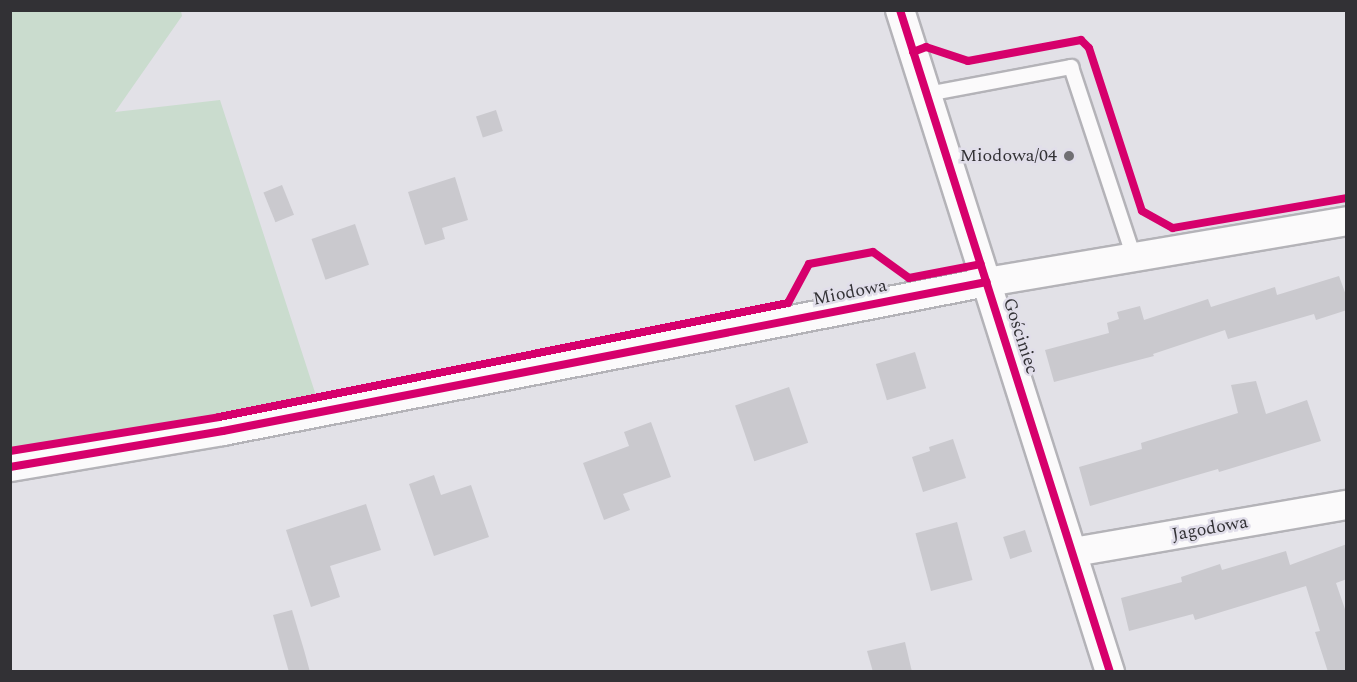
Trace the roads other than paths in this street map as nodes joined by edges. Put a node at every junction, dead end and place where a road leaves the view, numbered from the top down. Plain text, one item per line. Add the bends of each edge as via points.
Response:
1 (900, 10) edge
2 (927, 94) junction
3 (1347, 221) edge
4 (1134, 258) junction
5 (987, 282) junction
6 (10, 467) edge
7 (1347, 505) edge
8 (1074, 552) junction
9 (1110, 672) edge

1 - 2 street, Gościniec
2 - 4 lane via 1071,67
2 - 5 street, Gościniec
3 - 4 street, Miodowa
4 - 5 street, Miodowa
5 - 6 street, Miodowa via 223,431
5 - 8 street, Gościniec
7 - 8 street, Jagodowa
8 - 9 street, Gościniec

